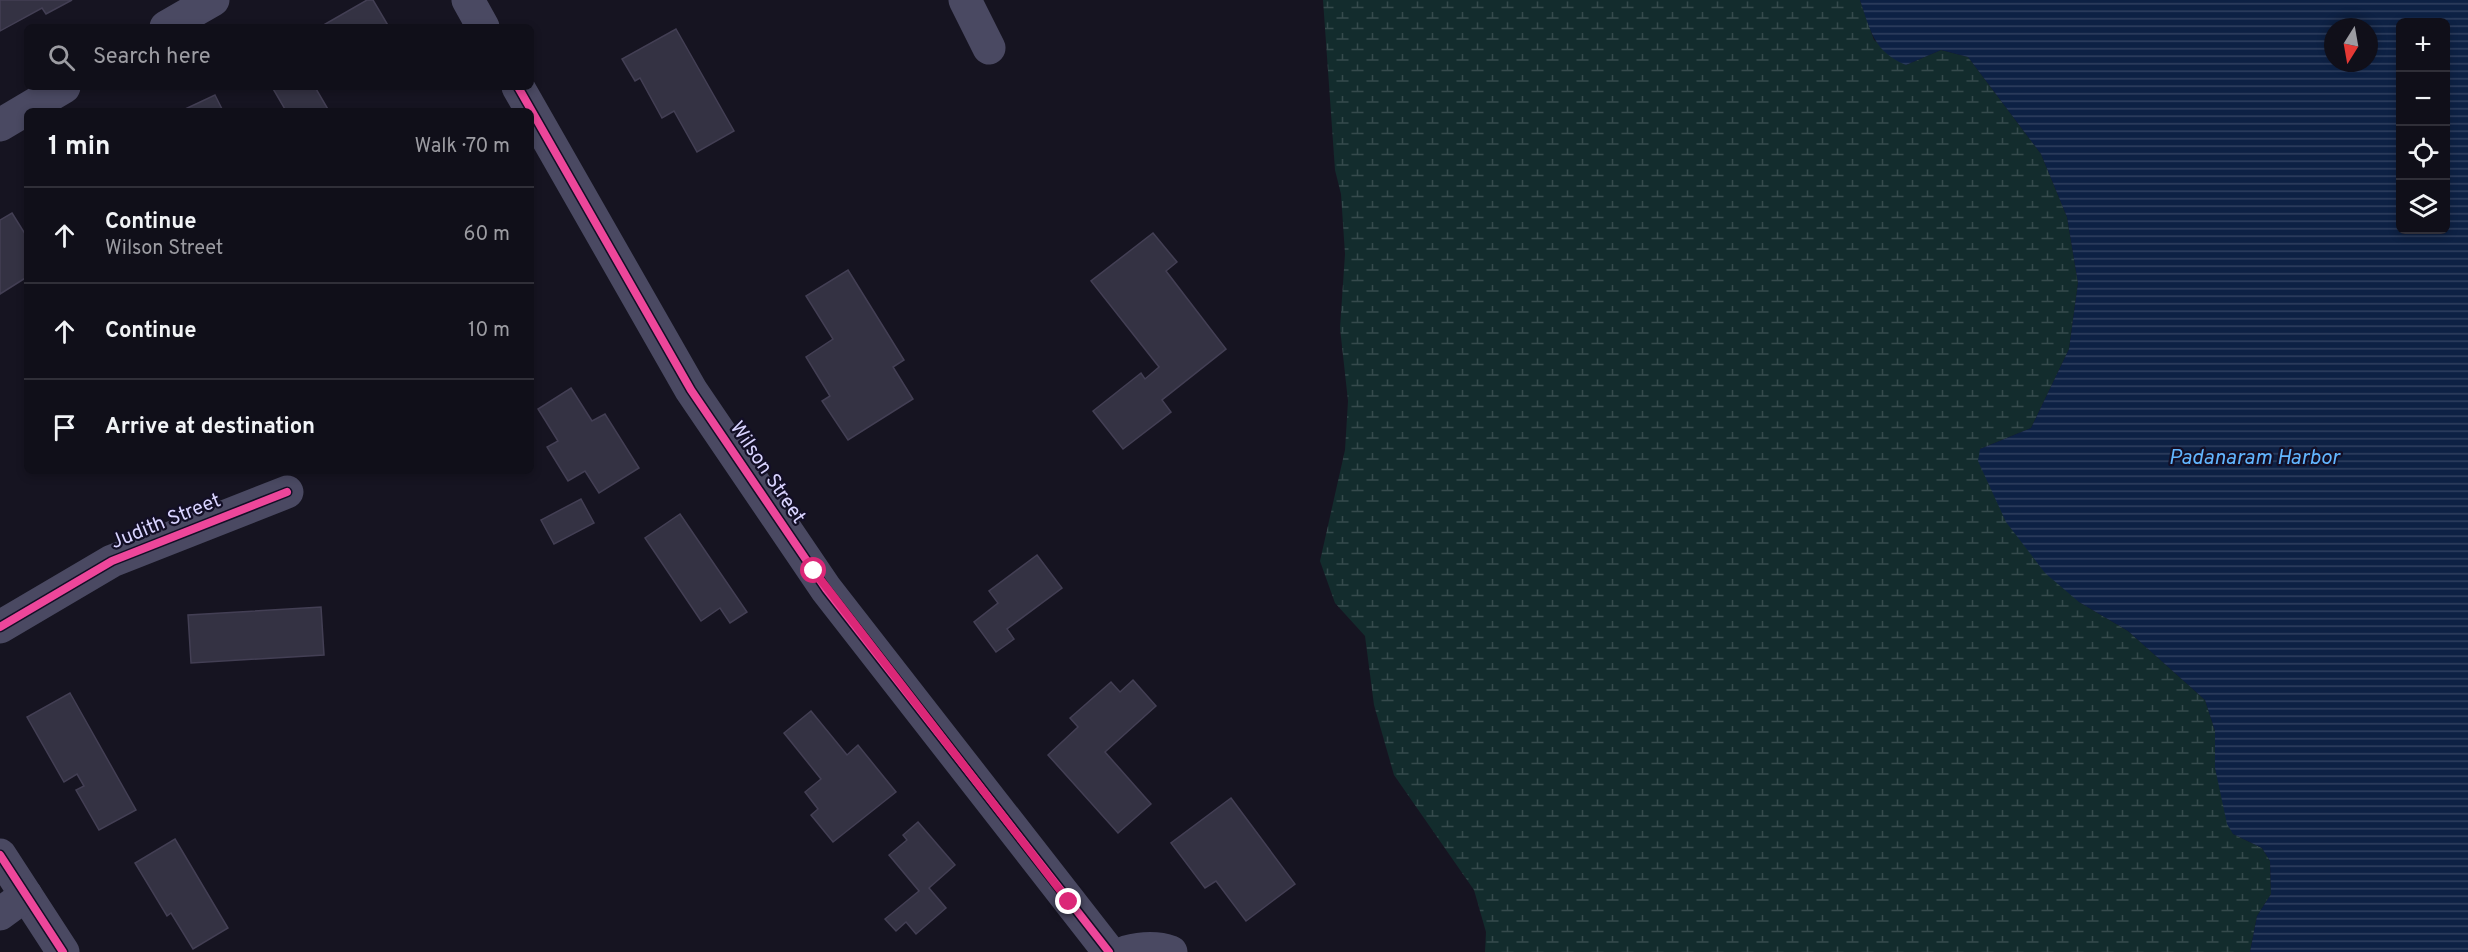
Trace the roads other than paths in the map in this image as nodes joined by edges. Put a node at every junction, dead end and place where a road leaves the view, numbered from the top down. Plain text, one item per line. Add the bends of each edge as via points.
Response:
1 (213, 0) edge
2 (468, 0) edge
3 (965, 0) edge
4 (171, 24) edge
5 (481, 24) edge
6 (989, 48) dead end
7 (59, 90) edge
8 (520, 90) edge
9 (29, 108) edge
10 (530, 108) edge
11 (24, 111) edge
12 (534, 115) edge
13 (0, 125) edge
14 (287, 492) dead end
15 (0, 627) edge
16 (0, 855) edge
17 (26, 896) junction
18 (0, 914) edge
19 (63, 952) edge
20 (1109, 952) edge
21 (1126, 952) edge
22 (1171, 952) edge

1 - 4 street
2 - 5 street
3 - 6 street
7 - 9 street
8 - 10 street, Wilson Street
11 - 13 street
12 - 20 street, Wilson Street via 691,390 826,589
14 - 15 street, Judith Street via 112,561
16 - 17 street
17 - 18 street
17 - 19 street
21 - 22 street

